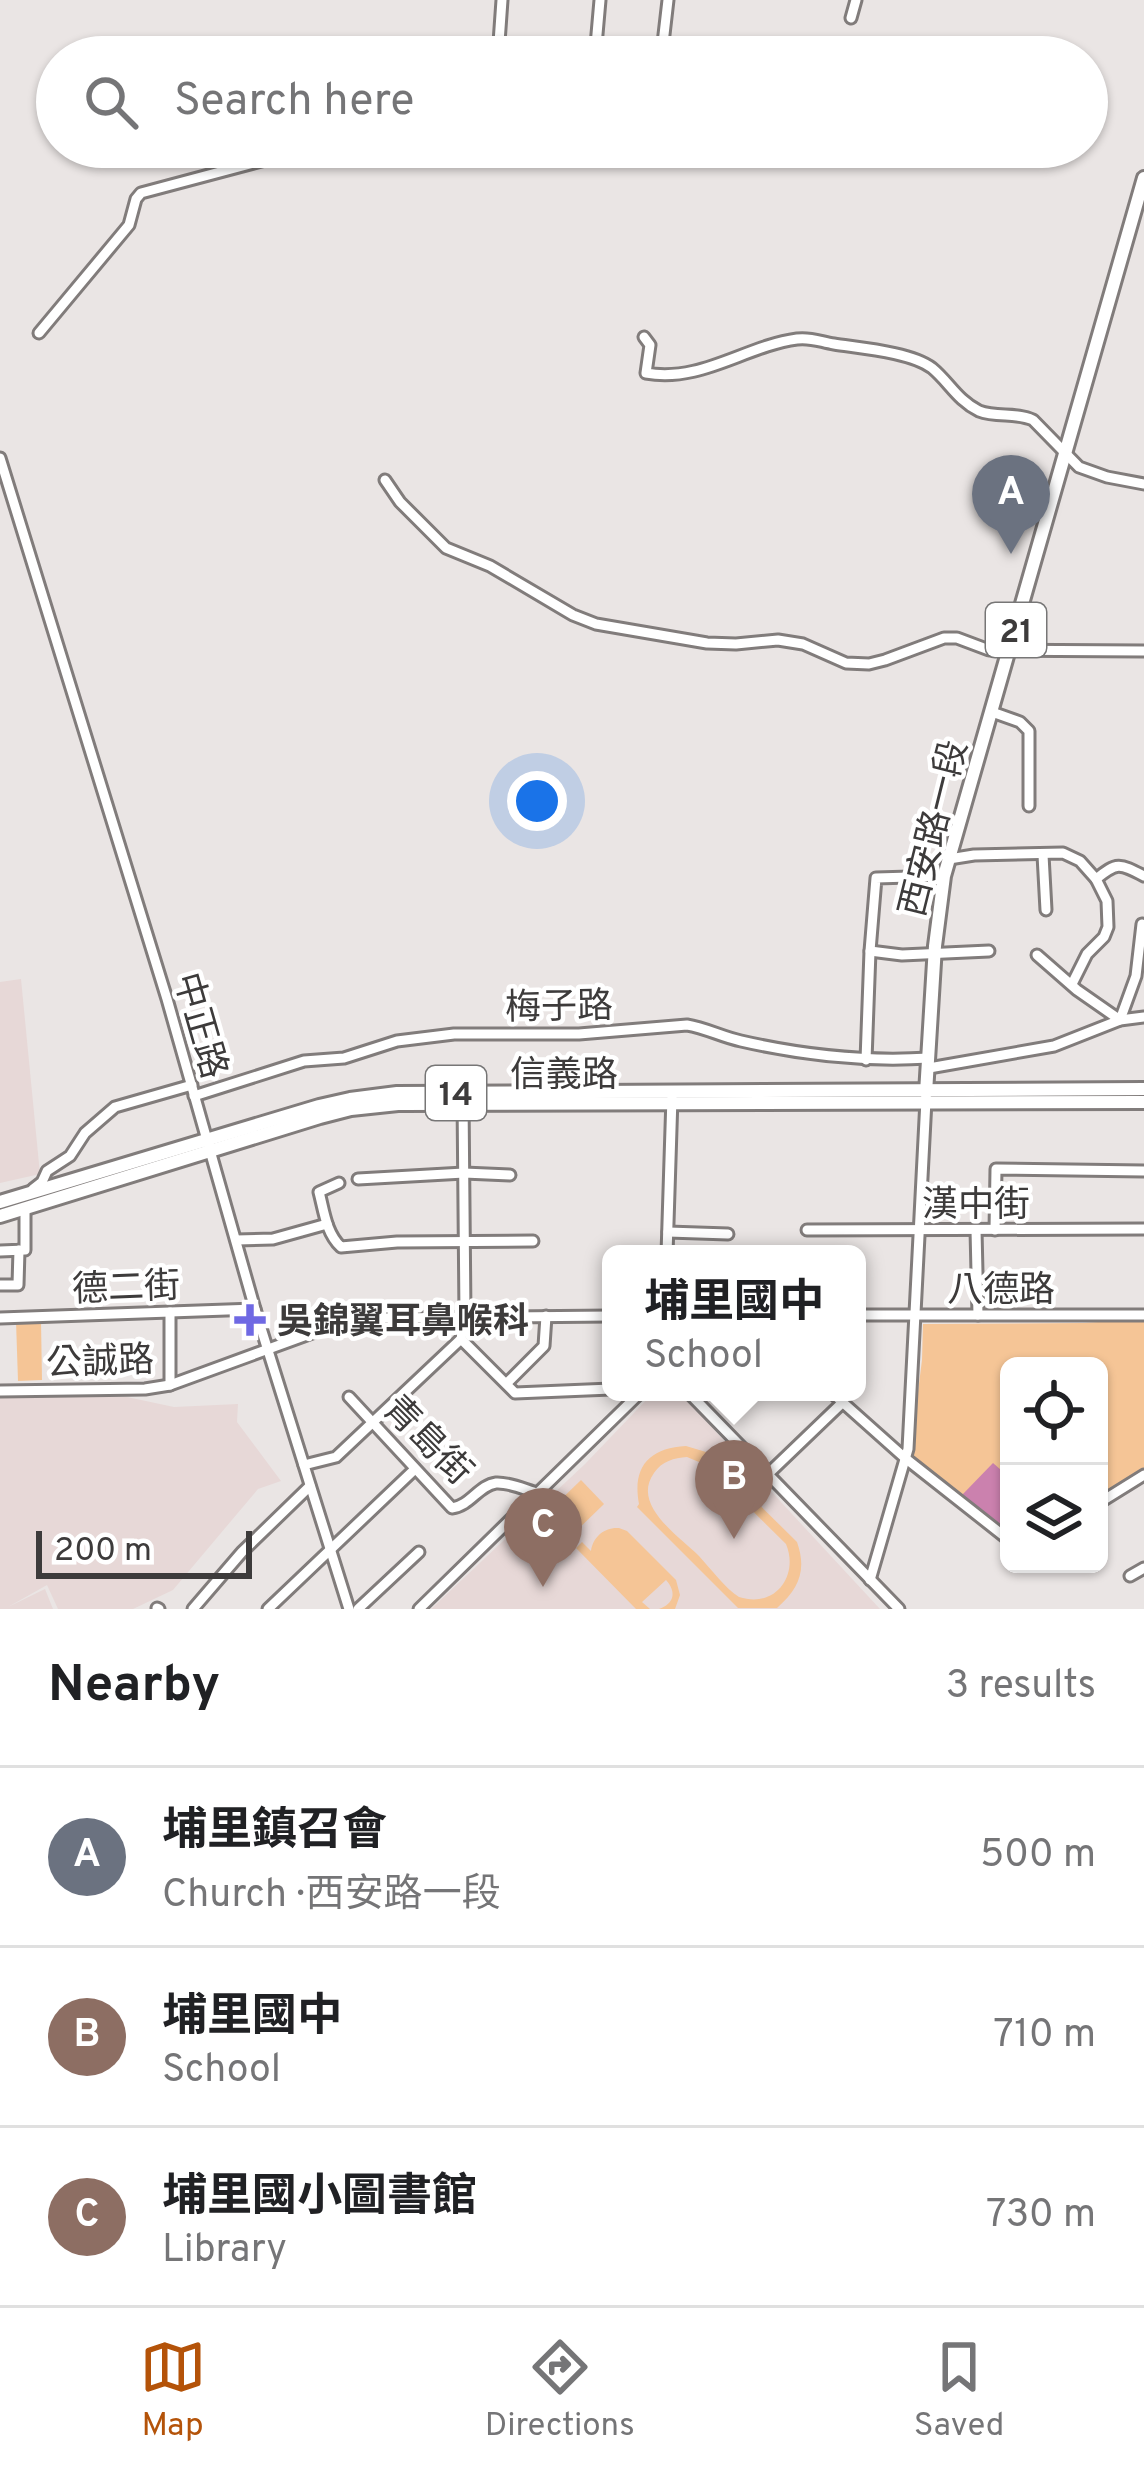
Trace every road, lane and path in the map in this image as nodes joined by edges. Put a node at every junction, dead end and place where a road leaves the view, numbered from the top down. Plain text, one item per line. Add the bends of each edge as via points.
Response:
1 (502, 0) edge
2 (600, 0) edge
3 (668, 0) edge
4 (856, 0) edge
5 (851, 18) dead end
6 (499, 36) edge
7 (597, 36) edge
8 (664, 36) edge
9 (237, 168) edge
10 (1144, 178) edge
11 (39, 333) dead end
12 (644, 337) dead end
13 (1065, 453) junction
14 (0, 458) edge
15 (385, 481) dead end
16 (1144, 484) edge
17 (1010, 650) junction
18 (1144, 651) edge
19 (992, 712) junction
20 (1029, 806) dead end
21 (1043, 855) junction
22 (949, 859) junction
23 (1144, 875) edge
24 (944, 876) junction
25 (1096, 879) junction
26 (1046, 910) dead end
27 (1142, 924) edge
28 (870, 951) junction
29 (989, 951) dead end
30 (935, 955) junction
31 (1037, 955) dead end
32 (1072, 984) junction
33 (1144, 1017) edge
34 (1120, 1020) junction
35 (866, 1060) junction
36 (929, 1063) junction
37 (1144, 1089) edge
38 (193, 1091) junction
39 (926, 1094) junction
40 (463, 1098) junction
41 (672, 1098) junction
42 (1144, 1102) edge
43 (208, 1147) junction
44 (1144, 1171) edge
45 (464, 1174) junction
46 (510, 1175) dead end
47 (358, 1179) dead end
48 (339, 1183) dead end
49 (26, 1201) junction
50 (0, 1202) edge
51 (0, 1216) edge
52 (327, 1224) junction
53 (1144, 1229) edge
54 (807, 1230) dead end
55 (920, 1230) junction
56 (976, 1230) junction
57 (995, 1230) junction
58 (668, 1232) junction
59 (728, 1234) dead end
60 (236, 1240) junction
61 (465, 1240) junction
62 (533, 1241) dead end
63 (668, 1245) edge
64 (22, 1250) junction
65 (0, 1251) edge
66 (0, 1286) edge
67 (255, 1309) junction
68 (170, 1312) junction
69 (866, 1315) edge
70 (915, 1315) junction
71 (978, 1315) junction
72 (1144, 1315) edge
73 (466, 1316) junction
74 (547, 1316) junction
75 (602, 1316) edge
76 (0, 1318) edge
77 (461, 1339) junction
78 (268, 1348) junction
79 (507, 1383) junction
80 (170, 1385) junction
81 (602, 1389) edge
82 (0, 1391) edge
83 (349, 1397) dead end
84 (632, 1401) edge
85 (697, 1401) edge
86 (842, 1403) joint
87 (373, 1424) junction
88 (905, 1459) junction
89 (304, 1465) junction
90 (415, 1469) junction
91 (767, 1474) junction
92 (1144, 1475) edge
93 (310, 1486) junction
94 (538, 1493) junction
95 (1108, 1497) edge
96 (1000, 1533) edge
97 (330, 1550) junction
98 (419, 1552) dead end
99 (1144, 1568) edge
100 (1130, 1576) dead end
101 (870, 1580) junction
102 (193, 1609) edge
103 (268, 1609) edge
104 (349, 1609) edge
105 (358, 1609) edge
106 (419, 1609) edge
107 (899, 1609) edge

1 - 6 street
2 - 7 street
3 - 8 street
4 - 5 street
9 - 11 street via 141,194 129,225
10 - 13 main road, 西安路一段 / 21
12 - 13 street via 646,374 661,376 794,339 904,357 934,370 979,410 1027,416
13 - 16 street via 1079,467
13 - 17 main road, 西安路一段 / 21
14 - 38 street, 中正路
15 - 17 street via 446,548 596,624 707,643 778,640 846,663 885,660 944,638
17 - 18 street
17 - 19 main road, 西安路一段 / 21
19 - 20 street via 1029,731
19 - 22 main road, 西安路一段 / 21
21 - 22 street
21 - 25 street via 1072,856
21 - 26 street
22 - 24 main road, 西安路一段 / 21
23 - 25 street via 1108,868
24 - 28 street via 876,878
24 - 30 main road, 西安路一段 / 21
25 - 32 street via 1108,928
27 - 34 street
28 - 30 street
28 - 35 street
29 - 30 street
30 - 36 main road, 西安路一段 / 21
31 - 32 street
32 - 34 street
33 - 34 street, 梅子路
34 - 36 street, 梅子路 via 1054,1046
35 - 36 street, 梅子路
35 - 38 street, 梅子路 via 747,1043 687,1025 454,1034
36 - 39 main road, 西安路一段 / 21
37 - 39 main road, 信義路 / 14
38 - 43 street, 中正路
38 - 49 street, 梅子路 via 115,1107
39 - 41 main road, 信義路 / 14
39 - 42 main road, 信義路 / 14
39 - 55 street, 西安路一段
40 - 41 main road, 信義路 / 14
40 - 43 main road, 信義路 / 14 via 351,1109
40 - 45 street
41 - 58 street
43 - 49 main road, 信義路 / 14
43 - 60 street, 中正路
44 - 57 street via 996,1169
45 - 46 street
45 - 47 street
45 - 61 street
48 - 52 street via 320,1192
49 - 50 main road, 信義路 / 14
49 - 51 main road, 信義路 / 14
49 - 64 street
52 - 60 street
52 - 61 street via 341,1247
53 - 57 street, 漢中街
54 - 55 street, 漢中街
55 - 56 street, 漢中街
55 - 70 street, 西安路一段
56 - 57 street, 漢中街
56 - 71 street
58 - 59 street
58 - 63 street
60 - 67 street, 中正路
61 - 62 street
61 - 73 street
64 - 65 street
64 - 66 street via 19,1285
67 - 68 street, 德二街
67 - 78 street, 中正路
68 - 76 street, 德二街
68 - 80 street
69 - 70 street, 八德路
70 - 71 street, 八德路
70 - 88 street, 西安路一段
71 - 72 street, 八德路
73 - 74 street
73 - 77 street
73 - 78 street via 337,1324
74 - 75 street
74 - 79 street via 544,1346
77 - 79 street
77 - 87 street
78 - 80 street, 公誠路
78 - 89 street, 中正路
79 - 81 street via 515,1394
80 - 82 street, 公誠路
83 - 87 street, 青島街
84 - 94 street
85 - 91 street
86 - 88 street
86 - 91 street
87 - 89 street via 336,1457
87 - 90 street, 青島街
88 - 96 street
88 - 101 street, 西安路一段
89 - 93 street, 中正路
90 - 94 street, 青島街 via 457,1509 496,1483
90 - 97 street
91 - 101 street
92 - 95 street
93 - 97 street, 中正路
93 - 102 street
94 - 106 street
97 - 103 street
97 - 104 street, 中正路
98 - 105 street
99 - 100 street
101 - 107 street

